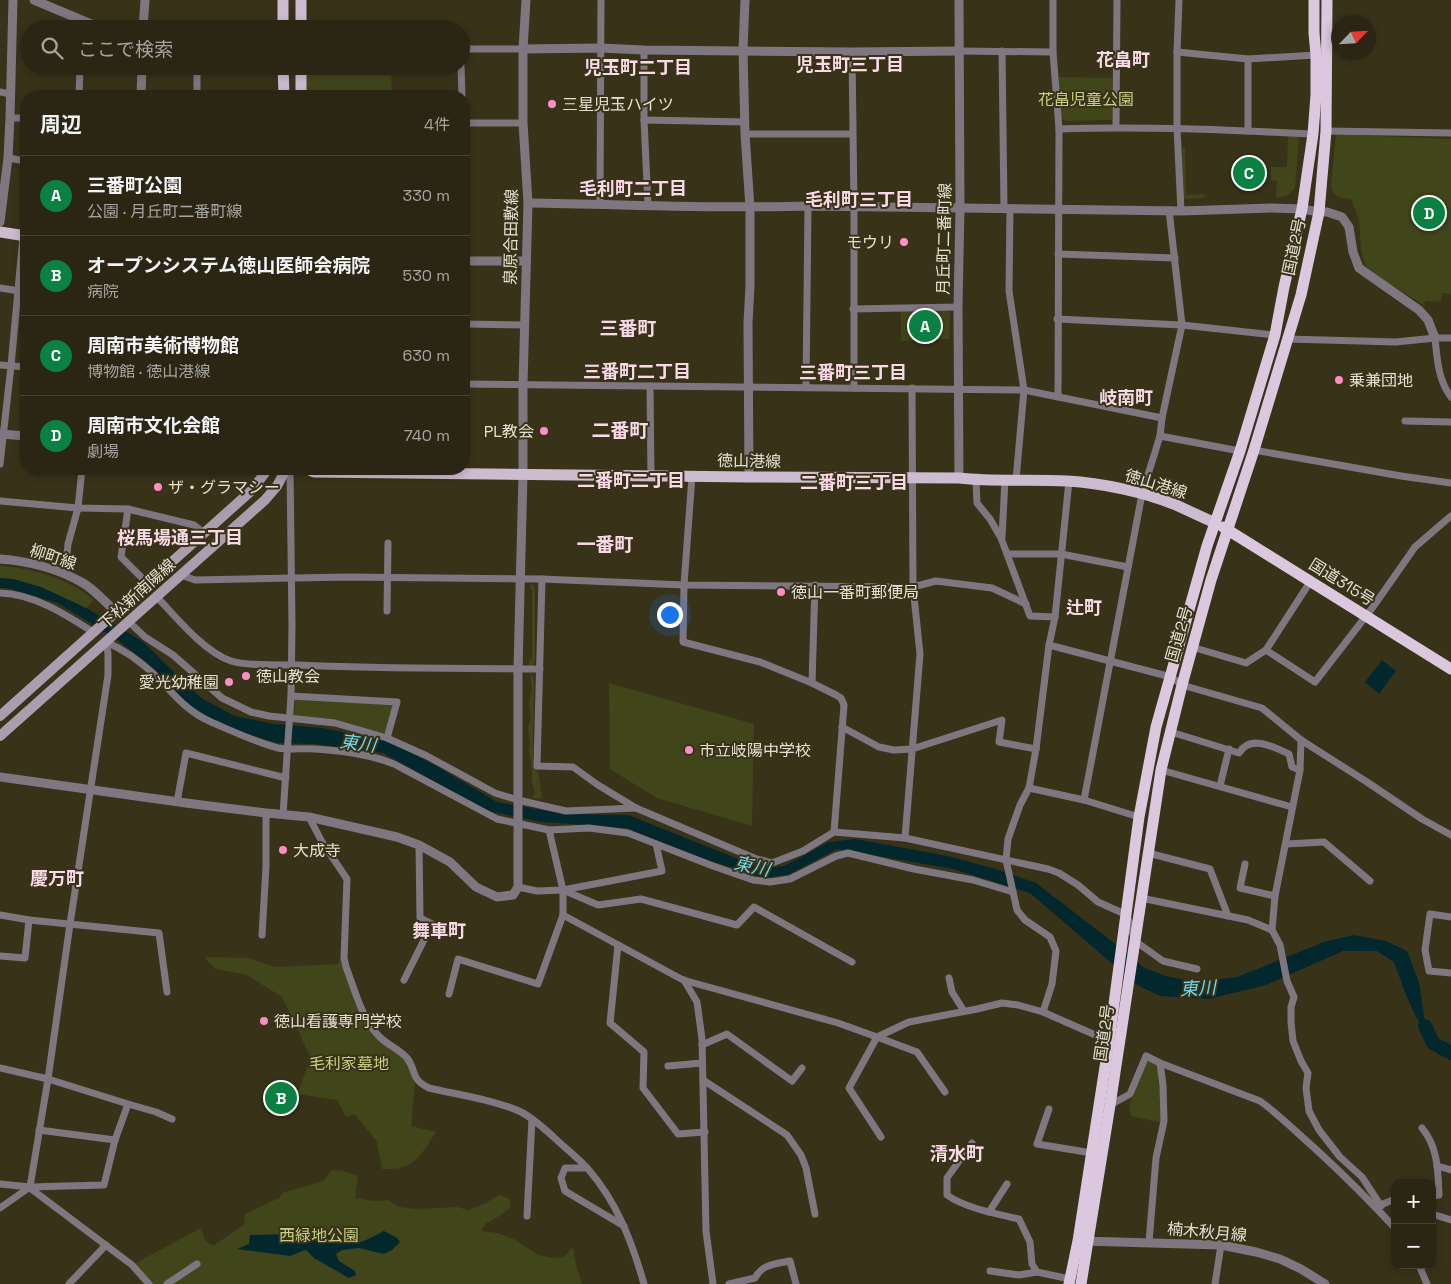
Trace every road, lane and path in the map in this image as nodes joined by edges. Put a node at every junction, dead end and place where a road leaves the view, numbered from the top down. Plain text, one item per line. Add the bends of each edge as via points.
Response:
1 (13, 0) edge
2 (34, 0) edge
3 (145, 0) edge
4 (284, 0) edge
5 (301, 0) edge
6 (526, 0) edge
7 (601, 0) edge
8 (744, 0) edge
9 (959, 0) edge
10 (1054, 0) edge
11 (1117, 0) edge
12 (1179, 0) edge
13 (1314, 0) edge
14 (1327, 0) edge
15 (73, 20) edge
16 (144, 20) edge
17 (283, 20) edge
18 (301, 20) edge
19 (600, 48) junction
20 (470, 49) edge
21 (523, 49) junction
22 (644, 50) junction
23 (743, 50) junction
24 (959, 51) junction
25 (1002, 51) junction
26 (852, 52) junction
27 (1053, 52) junction
28 (1177, 52) junction
29 (1316, 55) junction
30 (1248, 59) junction
31 (80, 75) edge
32 (142, 75) edge
33 (197, 75) edge
34 (283, 75) edge
35 (301, 75) edge
36 (461, 75) edge
37 (79, 90) edge
38 (141, 90) edge
39 (197, 90) edge
40 (284, 90) edge
41 (301, 90) edge
42 (462, 90) edge
43 (0, 92) edge
44 (10, 94) junction
45 (10, 118) junction
46 (20, 118) edge
47 (644, 120) junction
48 (745, 122) junction
49 (470, 123) edge
50 (523, 124) junction
51 (1116, 127) junction
52 (1059, 128) junction
53 (1177, 128) junction
54 (1326, 130) junction
55 (1248, 131) junction
56 (745, 134) junction
57 (852, 134) junction
58 (1313, 134) junction
59 (1451, 134) edge
60 (8, 158) junction
61 (20, 160) edge
62 (528, 203) junction
63 (600, 204) junction
64 (648, 205) junction
65 (808, 206) junction
66 (854, 207) junction
67 (750, 208) junction
68 (1007, 208) junction
69 (960, 209) junction
70 (1058, 209) junction
71 (1302, 209) junction
72 (1169, 210) junction
73 (1181, 211) junction
74 (1319, 212) junction
75 (0, 222) edge
76 (0, 232) edge
77 (20, 235) edge
78 (1058, 254) junction
79 (1175, 258) junction
80 (470, 261) edge
81 (526, 261) junction
82 (0, 288) edge
83 (20, 292) edge
84 (20, 305) edge
85 (958, 307) junction
86 (853, 309) junction
87 (1058, 319) junction
88 (470, 324) edge
89 (525, 325) junction
90 (1182, 325) junction
91 (1275, 336) junction
92 (1435, 338) junction
93 (1451, 338) edge
94 (1287, 339) junction
95 (0, 365) edge
96 (11, 366) junction
97 (20, 367) edge
98 (470, 384) edge
99 (523, 385) junction
100 (650, 386) junction
101 (806, 387) junction
102 (749, 388) junction
103 (854, 388) junction
104 (912, 388) junction
105 (958, 389) junction
106 (1024, 390) junction
107 (1058, 397) junction
108 (1451, 397) edge
109 (1162, 418) junction
110 (1405, 421) dead end
111 (1451, 422) edge
112 (2, 434) edge
113 (20, 436) edge
114 (1160, 436) junction
115 (1254, 450) junction
116 (1240, 451) junction
117 (0, 464) edge
118 (470, 474) edge
119 (81, 475) edge
120 (263, 475) edge
121 (283, 475) edge
122 (290, 475) edge
123 (523, 475) junction
124 (651, 476) junction
125 (692, 476) junction
126 (749, 477) junction
127 (912, 478) junction
128 (959, 478) junction
129 (976, 480) junction
130 (1004, 480) junction
131 (1016, 480) junction
132 (1069, 481) junction
133 (1451, 483) edge
134 (1142, 494) junction
135 (0, 501) edge
136 (78, 508) junction
137 (128, 509) junction
138 (1451, 516) edge
139 (1215, 523) junction
140 (1228, 530) junction
141 (204, 533) junction
142 (1002, 538) junction
143 (388, 543) dead end
144 (1007, 554) junction
145 (1061, 554) junction
146 (0, 559) edge
147 (1128, 567) junction
148 (65, 574) junction
149 (181, 575) junction
150 (292, 577) junction
151 (387, 577) junction
152 (520, 578) junction
153 (542, 578) junction
154 (1310, 582) junction
155 (147, 583) junction
156 (684, 585) junction
157 (815, 585) junction
158 (913, 587) junction
159 (0, 593) edge
160 (156, 596) junction
161 (1026, 604) junction
162 (387, 611) dead end
163 (116, 612) junction
164 (1365, 616) junction
165 (1055, 617) junction
166 (128, 621) junction
167 (93, 632) junction
168 (106, 642) junction
169 (1049, 645) junction
170 (1192, 647) junction
171 (1266, 650) junction
172 (1110, 661) junction
173 (292, 665) junction
174 (518, 669) junction
175 (540, 669) junction
176 (1451, 669) edge
177 (1171, 678) junction
178 (812, 683) junction
179 (1182, 685) junction
180 (291, 696) junction
181 (0, 716) edge
182 (290, 718) junction
183 (842, 727) junction
184 (1171, 732) junction
185 (0, 736) edge
186 (387, 738) junction
187 (1301, 740) junction
188 (288, 748) junction
189 (912, 749) junction
190 (1036, 749) junction
191 (1229, 749) junction
192 (1162, 770) junction
193 (1300, 770) junction
194 (0, 777) edge
195 (286, 778) junction
196 (1220, 786) junction
197 (1029, 788) junction
198 (90, 790) junction
199 (518, 800) junction
200 (1084, 800) junction
201 (177, 802) junction
202 (1292, 807) junction
203 (636, 808) junction
204 (266, 813) junction
205 (283, 815) junction
206 (309, 817) junction
207 (1140, 817) junction
208 (518, 824) junction
209 (549, 830) junction
210 (834, 832) junction
211 (1451, 835) edge
212 (905, 838) junction
213 (656, 844) junction
214 (1286, 844) junction
215 (419, 846) junction
216 (1148, 853) junction
217 (1006, 860) junction
218 (1245, 864) dead end
219 (1370, 881) dead end
220 (518, 887) junction
221 (563, 890) junction
222 (1013, 892) junction
223 (1275, 896) junction
224 (1141, 898) junction
225 (0, 915) edge
226 (563, 915) junction
227 (1127, 915) junction
228 (1228, 916) junction
229 (1451, 917) edge
230 (29, 920) junction
231 (70, 924) junction
232 (1272, 930) junction
233 (262, 936) dead end
234 (1135, 941) junction
235 (618, 945) junction
236 (0, 956) edge
237 (852, 962) dead end
238 (1197, 970) dead end
239 (1451, 973) edge
240 (949, 978) dead end
241 (404, 980) dead end
242 (684, 980) junction
243 (167, 992) dead end
244 (449, 994) dead end
245 (1120, 997) junction
246 (964, 1011) junction
247 (1043, 1012) junction
248 (877, 1037) junction
249 (1109, 1040) junction
250 (702, 1045) junction
251 (702, 1063) junction
252 (1160, 1063) junction
253 (668, 1066) dead end
254 (0, 1068) edge
255 (802, 1068) dead end
256 (48, 1079) junction
257 (703, 1080) junction
258 (944, 1092) dead end
259 (128, 1104) junction
260 (1110, 1104) junction
261 (1049, 1108) dead end
262 (172, 1119) dead end
263 (532, 1119) junction
264 (1422, 1128) dead end
265 (39, 1130) junction
266 (705, 1132) junction
267 (881, 1137) dead end
268 (115, 1140) junction
269 (972, 1143) dead end
270 (1092, 1154) junction
271 (1437, 1166) junction
272 (587, 1168) junction
273 (1451, 1170) edge
274 (0, 1184) edge
275 (1007, 1184) dead end
276 (30, 1187) junction
277 (1436, 1195) edge
278 (1391, 1201) edge
279 (1378, 1206) junction
280 (0, 1208) edge
281 (989, 1212) junction
282 (815, 1214) dead end
283 (1436, 1215) edge
284 (527, 1216) dead end
285 (1451, 1220) edge
286 (1392, 1224) edge
287 (625, 1226) junction
288 (1083, 1242) junction
289 (1149, 1242) junction
290 (106, 1245) junction
291 (1221, 1245) junction
292 (197, 1264) dead end
293 (1421, 1269) edge
294 (990, 1270) dead end
295 (1037, 1272) junction
296 (1070, 1281) edge
297 (69, 1284) edge
298 (149, 1284) edge
299 (167, 1284) edge
300 (644, 1284) edge
301 (713, 1284) edge
302 (729, 1284) edge
303 (796, 1284) edge
304 (1081, 1284) edge
305 (1215, 1284) edge
306 (1326, 1284) edge
307 (1427, 1284) edge

1 - 44 street
2 - 15 street
3 - 16 street
4 - 17 main road
5 - 18 main road
6 - 21 street, 泉原合田敷線
7 - 19 street
8 - 23 street
9 - 24 street, 月丘町二番町線
10 - 27 street
11 - 51 street
12 - 28 street
13 - 29 highway, 国道2号
14 - 54 highway, 国道2号
19 - 21 street
19 - 22 street
19 - 63 street
20 - 21 street
21 - 50 street, 泉原合田敷線
22 - 23 street
22 - 47 street
23 - 26 street
23 - 48 street
24 - 25 street
24 - 26 street
24 - 69 street, 月丘町二番町線
25 - 27 street
25 - 68 street
26 - 57 street
27 - 52 street
28 - 30 street
28 - 53 street
29 - 30 street
29 - 58 highway, 国道2号
30 - 55 street
31 - 37 street
32 - 38 street
33 - 39 street
34 - 40 main road
35 - 41 main road
36 - 42 street
43 - 44 street
44 - 45 street
45 - 46 street
45 - 60 street
47 - 48 street
47 - 64 street
48 - 56 street
49 - 50 street
50 - 62 street, 泉原合田敷線
51 - 52 street
51 - 53 street
52 - 70 street
53 - 55 street
53 - 73 street
54 - 59 street
54 - 74 highway, 国道2号
55 - 58 street
56 - 57 street
56 - 67 street
57 - 66 street
58 - 71 highway, 国道2号
60 - 61 street
60 - 75 street
62 - 63 street
62 - 81 street, 泉原合田敷線
63 - 64 street
64 - 67 street
65 - 66 street
65 - 67 street
65 - 101 street
66 - 69 street
66 - 86 street
67 - 102 street
68 - 69 street
68 - 70 street
68 - 106 street via 1009,291
69 - 85 street, 月丘町二番町線
70 - 72 street
70 - 78 street
71 - 73 street
71 - 74 street
71 - 91 highway, 国道2号
72 - 73 street
72 - 79 street
74 - 92 street via 1342,218 1349,227 1359,268 1419,310 1428,320
74 - 94 highway, 国道2号 via 1301,295
76 - 77 main road
78 - 79 street
78 - 87 street
79 - 90 street
80 - 81 street
81 - 89 street, 泉原合田敷線
82 - 83 street
84 - 96 street
85 - 86 street
85 - 105 street, 月丘町二番町線
86 - 103 street
87 - 90 street
87 - 107 street
88 - 89 street
89 - 99 street, 泉原合田敷線
90 - 91 street
90 - 109 street
91 - 116 highway, 国道2号
92 - 93 street
92 - 94 street via 1396,342
92 - 108 street via 1438,366
94 - 115 highway, 国道2号
95 - 96 street
96 - 97 street
96 - 112 street
98 - 99 street
99 - 100 street
99 - 123 street, 泉原合田敷線
100 - 102 street
100 - 124 street
101 - 102 street
101 - 103 street
102 - 126 street
103 - 104 street
104 - 105 street
104 - 127 street
105 - 106 street
105 - 128 street, 月丘町二番町線
106 - 107 street
106 - 131 street
107 - 109 street
109 - 114 street
110 - 111 street
112 - 113 street
112 - 117 street
114 - 116 street
114 - 134 street
115 - 133 street
115 - 140 highway, 国道2号
116 - 139 highway, 国道2号
118 - 123 main road, 徳山港線
119 - 136 street
120 - 141 main road, 下松新南陽線 via 251,491
121 - 149 main road, 下松新南陽線 via 265,500
122 - 150 street
123 - 124 main road, 徳山港線
123 - 152 street, 泉原合田敷線
124 - 125 main road, 徳山港線
125 - 126 main road, 徳山港線
125 - 156 street
126 - 127 main road, 徳山港線
127 - 128 main road, 徳山港線
127 - 158 street
128 - 129 main road, 徳山港線
129 - 130 main road, 徳山港線
129 - 142 street via 977,503
130 - 131 main road, 徳山港線
130 - 142 street
131 - 132 main road, 徳山港線
132 - 134 main road, 徳山港線
132 - 145 street
134 - 139 main road, 徳山港線
134 - 147 street
135 - 136 street
136 - 137 street
136 - 148 street via 68,544
137 - 141 street via 194,525
137 - 155 street via 121,557
138 - 164 street via 1415,547
139 - 140 highway, 国道315号
139 - 177 highway, 国道2号
140 - 154 highway, 国道315号
140 - 170 highway, 国道2号
141 - 155 main road, 下松新南陽線
142 - 144 street
143 - 151 street
144 - 145 street
144 - 161 street
145 - 147 street
145 - 165 street
146 - 148 street, 柳町線
147 - 172 street
148 - 163 street, 柳町線 via 85,584
149 - 150 street via 195,580
149 - 160 main road, 下松新南陽線
150 - 151 street
150 - 173 street
151 - 152 street
151 - 162 street
152 - 153 street
152 - 174 street, 泉原合田敷線
153 - 156 street
153 - 175 street
154 - 164 highway, 国道315号
154 - 171 street
155 - 163 main road, 下松新南陽線
156 - 157 street
156 - 178 street via 682,642 760,662
157 - 158 street
157 - 178 street
158 - 161 street via 936,581 992,588
158 - 189 street via 920,654
159 - 167 street via 44,604
160 - 166 main road, 下松新南陽線
160 - 173 street via 218,655 232,662
161 - 165 street via 1030,616
163 - 167 main road, 下松新南陽線
164 - 171 street via 1315,682
164 - 176 highway, 国道315号
165 - 169 street
166 - 168 main road, 下松新南陽線
166 - 182 street via 222,698 251,712
167 - 181 main road, 下松新南陽線
168 - 185 main road, 下松新南陽線
168 - 188 street via 138,660 193,713 253,739
168 - 198 street via 108,675
169 - 172 street
169 - 190 street
170 - 171 street via 1246,663
170 - 179 highway, 国道2号
172 - 177 street
172 - 200 street
173 - 174 street
173 - 180 street
174 - 175 street
174 - 199 street, 泉原合田敷線
175 - 203 street via 537,766 574,767
177 - 179 street
177 - 207 highway, 国道2号 via 1156,727
178 - 183 street via 841,698 844,705
179 - 184 highway, 国道2号
179 - 187 street via 1262,708
180 - 182 street
180 - 186 street via 397,702
182 - 186 street via 335,723
182 - 188 street
183 - 189 street via 878,747
183 - 210 street
184 - 191 street
184 - 192 highway, 国道2号
186 - 199 street via 495,794
187 - 193 street
187 - 211 street
188 - 195 street
188 - 208 street via 378,758 497,819
189 - 190 street via 1002,720 999,742
189 - 212 street
190 - 197 street
191 - 193 street via 1239,752 1249,743 1273,746 1289,754 1292,767
191 - 196 street
192 - 196 street
192 - 216 highway, 国道2号
193 - 202 street
194 - 198 street
195 - 201 street via 186,753
195 - 205 street
196 - 202 street
197 - 200 street
197 - 217 street via 1008,839
198 - 201 street
198 - 231 street
199 - 203 street via 566,811
199 - 208 street, 泉原合田敷線
200 - 207 street
201 - 204 street
202 - 214 street
203 - 210 street via 772,863 803,852
204 - 205 street
204 - 233 street
205 - 206 street
206 - 215 street via 397,837
206 - 263 street via 347,879 344,958 368,1023 382,1040 408,1059 420,1084 497,1104
207 - 227 highway, 国道2号
208 - 209 street
208 - 220 street, 泉原合田敷線
209 - 213 street via 615,830
209 - 221 street
210 - 212 street
212 - 217 street
213 - 221 street via 662,871
213 - 222 street via 753,880 790,879 848,853
214 - 219 street via 1324,842
214 - 223 street
215 - 220 street via 450,862 476,887 497,897 513,895
215 - 241 street via 420,918 432,924
216 - 224 highway, 国道2号
216 - 228 street via 1210,869
217 - 222 street
217 - 227 street via 1059,873 1098,902
218 - 223 street via 1240,888
220 - 221 street
221 - 226 street
221 - 237 street via 598,904 641,899 737,925 754,907
222 - 247 street via 1017,910 1025,920 1050,937 1056,951 1052,984
223 - 232 street
224 - 228 street
224 - 234 highway, 国道2号
225 - 230 street
226 - 235 street
226 - 244 street via 538,984 458,959
227 - 234 street
227 - 245 highway, 国道2号
228 - 232 street
229 - 239 street via 1430,914 1425,950 1429,971
230 - 231 street
230 - 236 street via 25,958
231 - 243 street via 159,933
231 - 256 street
232 - 279 street via 1280,945 1287,981 1294,997 1291,1007 1293,1041 1308,1073 1309,1111 1340,1157 1362,1177
234 - 238 street via 1163,962
234 - 245 highway, 国道2号
235 - 242 street
235 - 266 street via 610,1023 644,1052 643,1088 678,1134
240 - 246 street via 952,992
242 - 248 street
242 - 250 street via 696,1002
245 - 249 highway, 国道2号
245 - 260 highway, 国道2号
246 - 247 street via 1002,1003
246 - 248 street via 909,1022
247 - 249 street
248 - 258 street via 917,1052
248 - 267 street via 849,1088
249 - 270 highway, 国道2号
250 - 251 street
250 - 255 street via 727,1034 792,1081
251 - 253 street
251 - 257 street
252 - 260 street via 1146,1056 1130,1094
252 - 279 street via 1260,1101
252 - 289 street via 1164,1121 1156,1158
254 - 256 street
256 - 259 street
256 - 265 street
257 - 266 street
257 - 282 street via 787,1135 806,1168
259 - 262 street
259 - 268 street
260 - 288 highway, 国道2号
261 - 270 street via 1037,1144
263 - 272 street
263 - 284 street
264 - 271 street via 1432,1143
265 - 268 street
265 - 276 street
266 - 301 street via 706,1231
268 - 276 street via 104,1185
269 - 281 street via 947,1178 948,1195
270 - 288 highway, 国道2号
271 - 273 street
271 - 277 street via 1439,1195
272 - 287 street via 614,1204
272 - 287 street via 565,1168 561,1178 565,1190
274 - 276 street
275 - 281 street
276 - 280 street
276 - 290 street
278 - 279 street
279 - 286 street
281 - 295 street via 1019,1219 1030,1242 1032,1264
283 - 285 street
287 - 300 street
288 - 289 street, 楠木秋月線
288 - 296 highway, 国道2号
288 - 304 highway, 国道2号
289 - 291 street, 楠木秋月線
290 - 297 street
290 - 298 street via 132,1265
291 - 305 street
291 - 306 street, 楠木秋月線 via 1280,1259
292 - 299 street
293 - 307 street
294 - 295 street via 1020,1275
295 - 296 street
302 - 303 street via 755,1278 765,1266 790,1261

